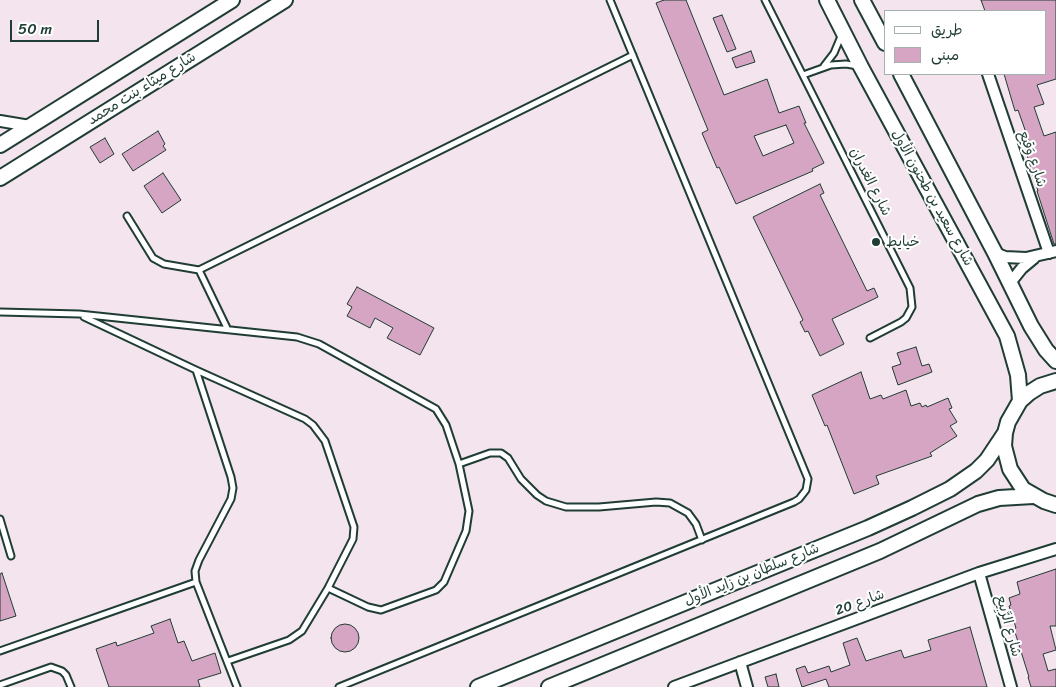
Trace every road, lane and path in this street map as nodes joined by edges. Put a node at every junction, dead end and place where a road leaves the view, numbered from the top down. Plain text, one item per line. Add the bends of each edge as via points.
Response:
1 (232, 0) edge
2 (285, 0) edge
3 (610, 0) edge
4 (765, 0) edge
5 (827, 0) edge
6 (862, 0) edge
7 (843, 30) junction
8 (884, 41) edge
9 (633, 55) junction
10 (824, 66) junction
11 (861, 67) junction
12 (803, 75) junction
13 (902, 75) edge
14 (988, 75) edge
15 (0, 121) edge
16 (30, 126) junction
17 (0, 145) edge
18 (0, 178) edge
19 (127, 216) dead end
20 (1053, 252) edge
21 (995, 253) junction
22 (1037, 256) junction
23 (199, 270) junction
24 (1010, 283) junction
25 (0, 312) edge
26 (79, 314) junction
27 (226, 328) junction
28 (870, 338) dead end
29 (1056, 361) edge
30 (196, 370) junction
31 (1056, 381) edge
32 (1020, 402) junction
33 (1005, 433) junction
34 (459, 464) junction
35 (1033, 496) junction
36 (1056, 505) edge
37 (0, 519) edge
38 (702, 540) junction
39 (1056, 549) edge
40 (11, 556) dead end
41 (979, 573) junction
42 (196, 582) junction
43 (328, 588) junction
44 (0, 651) edge
45 (228, 661) junction
46 (740, 662) junction
47 (0, 685) edge
48 (71, 687) edge
49 (237, 687) edge
50 (339, 687) edge
51 (478, 687) edge
52 (549, 687) edge
53 (674, 687) edge
54 (747, 687) edge
55 (1011, 687) edge

1 - 16 main road, شارع ميثاء بنت محمد
2 - 18 main road, شارع ميثاء بنت محمد
3 - 9 lane
4 - 12 lane, شارع الغدران
5 - 7 main road, شارع سعيد بن طحنون الأول
6 - 8 main road
7 - 10 lane via 834,53
7 - 11 main road, شارع سعيد بن طحنون الأول
9 - 23 lane
9 - 38 lane via 808,478 806,490 799,499
10 - 11 lane
10 - 12 lane
11 - 32 main road, شارع سعيد بن طحنون الأول via 1007,336 1018,375
12 - 28 lane, شارع الغدران via 910,288 912,307 906,318
13 - 21 main road, شارع سعيد بن طحنون الأول
14 - 20 street, شارع وَقيع
15 - 16 street
16 - 17 main road, شارع ميثاء بنت محمد
19 - 23 lane via 153,258 164,264
20 - 22 street
21 - 22 street via 1016,258
21 - 24 main road, شارع سعيد بن طحنون الأول
22 - 24 street
23 - 27 lane
24 - 29 main road, شارع سعيد بن طحنون الأول via 1034,332
25 - 26 lane
26 - 27 lane
26 - 30 lane
27 - 34 lane via 308,340 431,406 444,419
30 - 42 lane via 233,488 231,499 199,560
30 - 43 lane via 305,419 325,441 354,527 353,540
31 - 32 main road via 1040,386
32 - 33 main road
33 - 35 main road via 1004,446 1010,469
33 - 51 main road, شارع سلطان بن زايد الأول via 976,471 934,497 868,528
34 - 38 lane via 501,453 537,495 566,507 670,503 688,513
34 - 43 lane via 469,518 466,532 441,586 377,610
35 - 36 main road
35 - 52 main road, شارع سلطان بن زايد الأول via 999,498 978,504 880,552
37 - 40 lane
38 - 50 lane
39 - 41 street, شارع 20
41 - 46 street, شارع 20
41 - 55 street, شارع الرَّبِيع
42 - 44 lane
42 - 45 lane
43 - 45 lane via 298,635
45 - 49 lane
46 - 53 street, شارع 20
46 - 54 street
47 - 48 lane via 51,667 62,671

